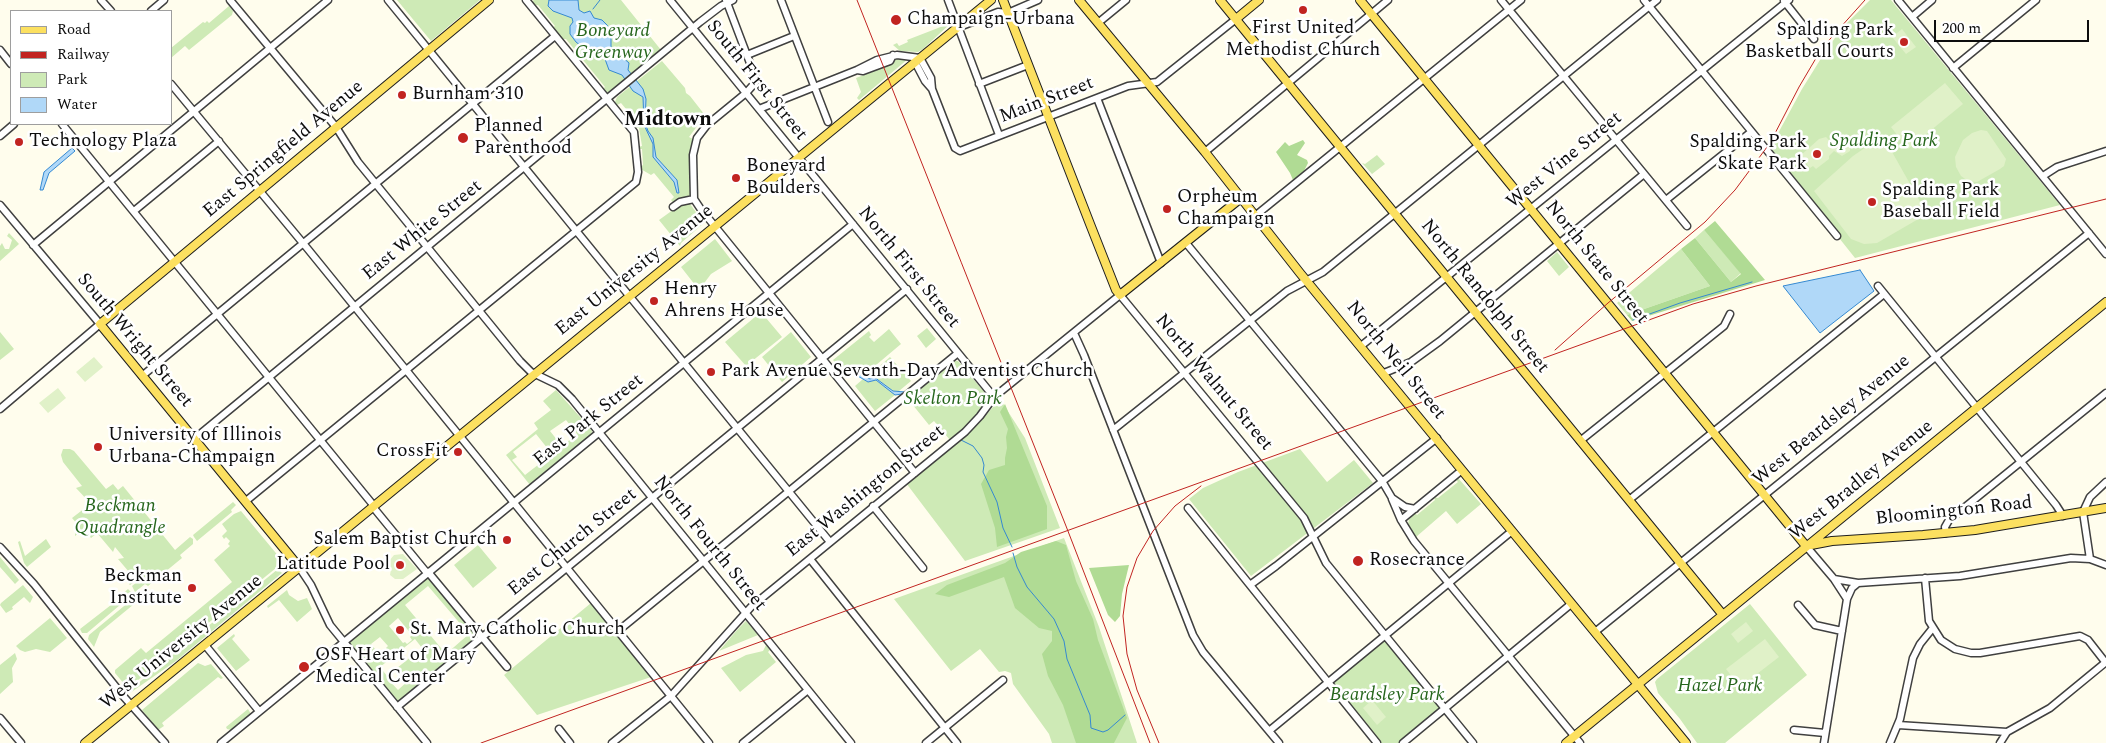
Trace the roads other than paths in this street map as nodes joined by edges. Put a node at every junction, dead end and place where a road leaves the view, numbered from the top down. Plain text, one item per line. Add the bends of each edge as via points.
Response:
1 (101, 0) edge
2 (164, 0) edge
3 (230, 0) edge
4 (328, 0) edge
5 (388, 0) edge
6 (489, 0) edge
7 (526, 0) edge
8 (670, 0) edge
9 (780, 0) edge
10 (948, 0) edge
11 (991, 0) edge
12 (1003, 0) edge
13 (1038, 0) edge
14 (1079, 0) edge
15 (1126, 0) edge
16 (1220, 0) edge
17 (1259, 0) edge
18 (1360, 0) edge
19 (1388, 0) edge
20 (1502, 0) edge
21 (1521, 0) edge
22 (1644, 0) edge
23 (1657, 0) edge
24 (1898, 0) edge
25 (1932, 0) edge
26 (2036, 0) edge
27 (729, 1) edge
28 (1787, 3) edge
29 (1649, 6) junction
30 (109, 10) edge
31 (151, 10) edge
32 (1509, 10) junction
33 (1008, 13) junction
34 (1371, 14) junction
35 (1912, 17) junction
36 (1236, 18) junction
37 (1098, 23) junction
38 (958, 27) junction
39 (694, 28) junction
40 (555, 36) junction
41 (794, 36) junction
42 (1814, 39) dead end
43 (270, 48) junction
44 (0, 50) edge
45 (428, 51) junction
46 (747, 55) junction
47 (917, 60) junction
48 (10, 63) edge
49 (1028, 65) junction
50 (1953, 68) junction
51 (1701, 71) junction
52 (1563, 76) junction
53 (1424, 79) junction
54 (1288, 82) junction
55 (1148, 83) junction
56 (979, 84) junction
57 (172, 85) edge
58 (814, 88) junction
59 (746, 93) junction
60 (1097, 98) junction
61 (608, 99) junction
62 (473, 104) junction
63 (759, 109) junction
64 (194, 111) junction
65 (1048, 116) junction
66 (828, 122) dead end
67 (13, 125) edge
68 (63, 125) edge
69 (336, 127) junction
70 (1751, 132) junction
71 (999, 135) junction
72 (0, 136) edge
73 (1616, 140) junction
74 (219, 141) junction
75 (1478, 145) junction
76 (1341, 147) junction
77 (2106, 151) edge
78 (1205, 152) junction
79 (799, 158) junction
80 (524, 167) junction
81 (1644, 174) junction
82 (2043, 176) junction
83 (109, 181) junction
84 (375, 184) junction
85 (260, 191) junction
86 (1241, 198) junction
87 (694, 199) junction
88 (1666, 200) junction
89 (0, 205) edge
90 (673, 207) dead end
91 (1530, 208) junction
92 (134, 211) junction
93 (1394, 213) junction
94 (1255, 216) junction
95 (853, 224) junction
96 (715, 226) junction
97 (1686, 226) dead end
98 (577, 231) junction
99 (2089, 232) junction
100 (1837, 236) dead end
101 (303, 243) junction
102 (1186, 243) junction
103 (1558, 243) junction
104 (33, 244) junction
105 (427, 247) junction
106 (2106, 254) edge
107 (176, 261) junction
108 (1160, 263) junction
109 (1446, 276) junction
110 (1308, 281) junction
111 (1878, 286) dead end
112 (907, 289) junction
113 (769, 292) junction
114 (1884, 294) junction
115 (1120, 295) junction
116 (630, 296) junction
117 (2106, 302) edge
118 (354, 306) junction
119 (479, 311) junction
120 (1475, 311) junction
121 (218, 313) junction
122 (1730, 314) dead end
123 (1250, 321) junction
124 (100, 324) junction
125 (1074, 333) junction
126 (1361, 346) junction
127 (958, 353) junction
128 (1936, 357) junction
129 (822, 358) junction
130 (684, 362) junction
131 (406, 371) junction
132 (1664, 372) junction
133 (1185, 373) junction
134 (1384, 373) junction
135 (535, 374) junction
136 (142, 376) junction
137 (270, 377) junction
138 (2106, 393) edge
139 (994, 398) junction
140 (1977, 407) junction
141 (0, 409) edge
142 (874, 422) junction
143 (737, 428) junction
144 (1114, 430) junction
145 (599, 432) junction
146 (1713, 432) junction
147 (460, 436) junction
148 (1437, 438) junction
149 (194, 439) junction
150 (321, 440) junction
151 (1580, 441) junction
152 (2021, 462) junction
153 (1462, 470) junction
154 (914, 473) junction
155 (1382, 481) junction
156 (2106, 482) edge
157 (788, 492) junction
158 (1764, 495) junction
159 (652, 498) junction
160 (1392, 498) junction
161 (1629, 500) junction
162 (246, 501) junction
163 (514, 502) junction
164 (373, 506) junction
165 (874, 506) junction
166 (1188, 508) dead end
167 (2106, 508) edge
168 (1415, 509) junction
169 (2082, 512) junction
170 (2062, 516) junction
171 (1401, 520) junction
172 (1512, 530) junction
173 (1946, 533) junction
174 (1314, 536) junction
175 (830, 542) junction
176 (1806, 546) junction
177 (0, 547) edge
178 (810, 558) junction
179 (2090, 559) junction
180 (703, 561) junction
181 (1681, 563) junction
182 (2106, 566) edge
183 (299, 567) junction
184 (566, 568) junction
185 (923, 568) dead end
186 (428, 572) junction
187 (1925, 578) junction
188 (1834, 579) junction
189 (1448, 583) junction
190 (1858, 583) junction
191 (1250, 584) junction
192 (1847, 599) junction
193 (1571, 604) junction
194 (1798, 605) dead end
195 (745, 612) junction
196 (1723, 615) junction
197 (1932, 629) junction
198 (618, 631) junction
199 (1842, 631) junction
200 (1595, 632) junction
201 (1386, 636) junction
202 (482, 637) junction
203 (343, 642) junction
204 (205, 645) junction
205 (1508, 656) junction
206 (2106, 662) edge
207 (507, 667) dead end
208 (1003, 680) dead end
209 (1328, 684) junction
210 (1638, 685) junction
211 (808, 690) junction
212 (671, 696) junction
213 (132, 705) junction
214 (397, 706) junction
215 (1445, 708) junction
216 (259, 711) junction
217 (0, 718) edge
218 (1898, 725) junction
219 (945, 728) junction
220 (559, 729) dead end
221 (1794, 730) dead end
222 (1269, 731) junction
223 (2007, 732) junction
224 (1825, 733) junction
225 (1574, 736) junction
226 (21, 743) edge
227 (85, 743) edge
228 (165, 743) edge
229 (221, 743) edge
230 (427, 743) edge
231 (570, 743) edge
232 (612, 743) edge
233 (709, 743) edge
234 (743, 743) edge
235 (851, 743) edge
236 (926, 743) edge
237 (957, 743) edge
238 (1278, 743) edge
239 (1377, 743) edge
240 (1403, 743) edge
241 (1473, 743) edge
242 (1566, 743) edge
243 (1580, 743) edge
244 (1686, 743) edge
245 (1824, 743) edge
246 (1890, 743) edge
247 (2000, 743) edge

1 - 30 street
2 - 31 street
3 - 43 street, North Fourth Street
4 - 43 street
5 - 45 street
6 - 45 main road, East Springfield Avenue
7 - 40 street
8 - 39 street, South First Street
9 - 41 street
10 - 38 street
11 - 38 main road, East University Avenue
12 - 33 main road, North Walnut Street
13 - 33 street
14 - 37 main road, North Neil Street
15 - 37 street
16 - 36 main road, North Randolph Street
17 - 36 main road
18 - 34 main road, North State Street
19 - 34 street
20 - 32 street
21 - 32 street
22 - 29 street
23 - 29 street
24 - 35 street
25 - 35 street
26 - 50 street
27 - 39 street, East White Street
27 - 46 street
28 - 42 street
28 - 51 street, West Vine Street
29 - 51 street
29 - 52 street
32 - 52 street
32 - 53 street
33 - 38 street via 998,12
33 - 49 main road, North Walnut Street
34 - 53 main road, North State Street
34 - 54 street
35 - 50 street
36 - 54 main road, North Randolph Street
36 - 55 street, Main Street via 1164,78
37 - 55 main road, North Neil Street
38 - 47 main road, East University Avenue
38 - 56 street
39 - 59 street, South First Street
39 - 61 street, East White Street
40 - 61 street
40 - 62 street
41 - 46 street
41 - 58 street
43 - 64 street
43 - 69 street, North Fourth Street
44 - 48 street
45 - 62 street
45 - 69 main road, East Springfield Avenue
46 - 59 street via 756,79
47 - 58 street via 911,55 893,55
47 - 71 street, Main Street via 931,78 932,89 957,150
47 - 79 main road, East University Avenue
49 - 56 street
49 - 65 main road, North Walnut Street
50 - 82 street
51 - 70 street
51 - 73 street, West Vine Street
52 - 73 street
52 - 75 street
53 - 75 main road, North State Street
53 - 76 street
54 - 76 main road, North Randolph Street
54 - 78 street
55 - 60 street, Main Street via 1128,86
55 - 78 main road, North Neil Street
56 - 71 street
57 - 64 street
58 - 63 street
58 - 66 street
59 - 63 street, South First Street
59 - 87 street via 707,125 697,138 693,155
60 - 65 street, Main Street
60 - 108 street
61 - 80 street, East White Street
61 - 98 street via 634,132 636,182
62 - 80 street
62 - 84 street
63 - 79 street, South First Street
64 - 74 street
64 - 83 street
65 - 71 street, Main Street
65 - 115 main road, North Walnut Street
67 - 72 street
68 - 83 street
69 - 84 street, North Fourth Street
69 - 85 main road, East Springfield Avenue
70 - 88 street
70 - 100 street
73 - 81 street
73 - 91 street, West Vine Street
74 - 85 street
74 - 92 street
75 - 91 main road, North State Street
75 - 93 street
76 - 93 main road, North Randolph Street
76 - 94 street
77 - 82 street via 2057,167
78 - 86 main road, North Neil Street
79 - 95 street, North First Street
79 - 96 main road, East University Avenue
80 - 98 street
80 - 105 street, East White Street
81 - 88 street
81 - 103 street
82 - 99 street
83 - 92 street
83 - 104 street
84 - 101 street
84 - 105 street, North Fourth Street
85 - 101 street
85 - 107 main road, East Springfield Avenue
86 - 94 main road, North Neil Street
86 - 102 main road, East Washington Street
87 - 90 street
87 - 96 street
88 - 97 street
89 - 104 street, South Wright Street
91 - 103 main road, North State Street
91 - 109 street, West Vine Street
92 - 107 street
93 - 109 main road, North Randolph Street
93 - 110 street
94 - 110 main road, North Neil Street
95 - 112 street, North First Street
95 - 113 street, East Park Street
96 - 113 street
96 - 116 main road, East University Avenue
98 - 116 street
98 - 119 street
99 - 106 street
99 - 128 street, West Beardsley Avenue
101 - 118 street
101 - 121 street
102 - 108 main road, East Washington Street
102 - 123 street
103 - 120 street
103 - 132 main road, North State Street
104 - 124 street, South Wright Street
105 - 118 street, East White Street
105 - 119 street, North Fourth Street
107 - 121 street
107 - 124 main road, East Springfield Avenue
108 - 115 main road, East Washington Street
109 - 120 main road, North Randolph Street
109 - 126 street, West Vine Street
110 - 123 street via 1287,291
110 - 126 main road, North Neil Street
111 - 114 street
112 - 127 street, North First Street
112 - 129 street, East Church Street
113 - 129 street
113 - 130 street, East Park Street
114 - 128 street
114 - 146 street
115 - 125 street, East Washington Street
115 - 133 street, North Walnut Street
116 - 130 street
116 - 135 main road, East University Avenue
117 - 140 main road, West Bradley Avenue
118 - 131 street
118 - 137 street, East White Street
119 - 131 street
119 - 135 street, North Fourth Street via 520,361
120 - 134 street via 1411,362
120 - 151 main road, North Randolph Street
121 - 136 street
121 - 137 street
122 - 132 street via 1724,326
123 - 133 street
123 - 155 street
124 - 136 main road, South Wright Street
124 - 141 street
125 - 139 street, East Washington Street
125 - 144 street
126 - 134 main road, North Neil Street
127 - 139 street, North First Street
127 - 142 street
128 - 140 street
128 - 158 street, West Beardsley Avenue
129 - 142 street
129 - 143 street, East Church Street
130 - 143 street
130 - 145 street, East Park Street
131 - 147 street
131 - 150 street
132 - 146 main road, North State Street
132 - 151 street
133 - 144 street
133 - 174 street, North Walnut Street via 1304,518
134 - 148 main road, North Neil Street
135 - 145 street, North Fourth Street via 563,389
135 - 147 main road, East University Avenue
136 - 149 main road, South Wright Street
137 - 149 street, East White Street
137 - 150 street
138 - 152 street
139 - 154 street, East Washington Street via 974,423
140 - 152 street
140 - 176 main road, West Bradley Avenue
142 - 154 street
142 - 157 street
143 - 157 street
143 - 159 street, East Church Street
144 - 222 street via 1193,635 1203,652
145 - 159 street, North Fourth Street
145 - 163 street, East Park Street
146 - 158 main road, North State Street
146 - 161 street
147 - 163 street
147 - 164 main road, East University Avenue
148 - 153 main road, North Neil Street
148 - 155 street
149 - 162 main road, South Wright Street
150 - 162 street
150 - 164 street
151 - 161 main road, North Randolph Street
152 - 170 street
152 - 173 street via 1949,520
153 - 168 street
153 - 172 main road, North Neil Street
154 - 165 street, East Washington Street
155 - 160 street
155 - 174 street
156 - 169 street via 2090,497
157 - 175 street
157 - 180 street
158 - 176 main road, North State Street
158 - 181 street, West Beardsley Avenue
159 - 180 street, North Fourth Street
159 - 184 street, East Church Street
160 - 168 street via 1405,507
160 - 171 street
161 - 181 main road, North Randolph Street
162 - 183 main road, South Wright Street
163 - 184 street
163 - 186 street, East Park Street
164 - 183 main road, East University Avenue
164 - 186 street
165 - 175 street, East Washington Street
165 - 185 street
166 - 191 street
167 - 169 main road, Bloomington Road
168 - 171 street
169 - 170 main road, Bloomington Road
169 - 179 street
170 - 173 main road, Bloomington Road
171 - 189 street
172 - 189 street
172 - 193 main road, North Neil Street
173 - 176 main road, Bloomington Road via 1830,541
174 - 191 street
174 - 201 street, North Walnut Street via 1326,563
175 - 178 street, East Washington Street
176 - 188 street
176 - 196 main road, West Bradley Avenue
177 - 213 street
178 - 195 street, East Washington Street
178 - 219 street
179 - 182 street
179 - 187 street via 2071,558 1960,576
180 - 195 street, North Fourth Street
180 - 198 street
181 - 196 main road, North Randolph Street
181 - 200 street, West Beardsley Avenue
183 - 203 street via 325,617
183 - 204 main road, West University Avenue
184 - 198 street
184 - 202 street, East Church Street
186 - 202 street
186 - 203 street, East Park Street
187 - 190 street
187 - 197 street via 1927,615
188 - 190 street
188 - 192 street
189 - 201 street
189 - 205 street
190 - 192 street
191 - 209 street
192 - 199 street
193 - 200 main road, North Neil Street
193 - 205 street
194 - 199 street via 1815,625
195 - 211 street, North Fourth Street
195 - 212 street, East Washington Street
196 - 210 main road, West Bradley Avenue
197 - 206 street via 1948,646 1971,653 2080,636 2088,640
197 - 218 street via 1913,658
198 - 212 street
199 - 224 street
200 - 210 main road, North Neil Street
201 - 209 street
201 - 215 street, North Walnut Street
202 - 207 street
202 - 214 street, East Church Street
203 - 214 street
203 - 216 street, East Park Street
204 - 213 main road, West University Avenue
204 - 216 street
205 - 215 street
205 - 225 street
206 - 223 street via 2050,708
208 - 219 street
209 - 222 street
209 - 239 street
210 - 225 main road, West Bradley Avenue
210 - 244 main road, North Neil Street
211 - 234 street
211 - 235 street, North Fourth Street
212 - 232 street, East Washington Street
212 - 233 street
213 - 227 main road, West University Avenue
213 - 228 street
214 - 230 street
215 - 240 street
215 - 241 street, North Walnut Street
216 - 229 street, East Park Street
217 - 226 street
218 - 223 street
218 - 246 street
219 - 236 street
219 - 237 street
220 - 231 street
221 - 224 street
222 - 238 street
223 - 247 street
224 - 245 street
225 - 242 main road, West Bradley Avenue
225 - 243 street

